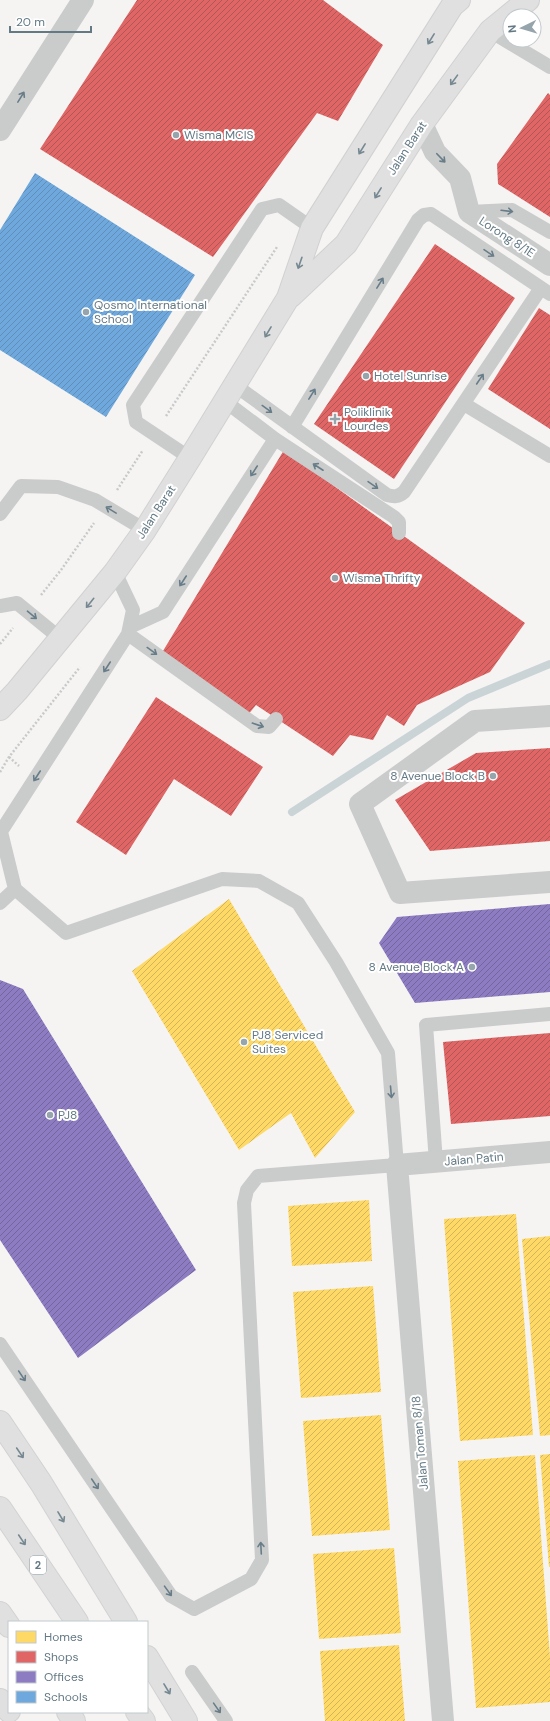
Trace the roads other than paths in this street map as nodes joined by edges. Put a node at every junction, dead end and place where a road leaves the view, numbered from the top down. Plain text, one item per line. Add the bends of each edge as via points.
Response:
1 (83, 0) edge
2 (528, 0) edge
3 (451, 2) edge
4 (490, 31) junction
5 (550, 67) edge
6 (422, 124) junction
7 (0, 130) edge
8 (469, 212) junction
9 (305, 222) junction
10 (455, 230) junction
11 (550, 232) edge
12 (502, 234) junction
13 (550, 265) edge
14 (545, 291) edge
15 (288, 298) junction
16 (231, 394) junction
17 (464, 404) junction
18 (292, 427) junction
19 (275, 439) junction
20 (550, 456) edge
21 (190, 458) junction
22 (0, 514) edge
23 (145, 530) junction
24 (399, 533) dead end
25 (115, 572) junction
26 (0, 606) edge
27 (129, 630) junction
28 (61, 639) junction
29 (0, 709) edge
30 (550, 716) edge
31 (276, 719) dead end
32 (1, 832) edge
33 (550, 882) edge
34 (15, 889) junction
35 (0, 903) edge
36 (550, 1014) edge
37 (550, 1152) edge
38 (436, 1162) junction
39 (397, 1165) junction
40 (0, 1344) edge
41 (0, 1422) edge
42 (0, 1508) edge
43 (0, 1613) edge
44 (76, 1621) edge
45 (125, 1621) edge
46 (8, 1625) edge
47 (148, 1659) edge
48 (192, 1672) dead end
49 (0, 1700) edge
50 (8, 1709) edge
51 (12, 1713) edge
52 (18, 1721) edge
53 (186, 1721) edge
54 (226, 1721) edge
55 (443, 1721) edge

7 -> 1 street
2 - 4 main road, Jalan Barat
3 -> 9 main road, Jalan Barat
4 - 5 lane
4 -> 6 main road, Jalan Barat
6 -> 8 street, Lorong 8/1E via 436,152 460,178
6 -> 15 main road, Jalan Barat via 346,244
8 -> 11 lane via 512,210
8 - 12 street, Lorong 8/1E
9 -> 15 main road, Jalan Barat
9 - 21 lane via 279,205 262,209 133,405 136,422
10 - 12 lane
10 -> 14 lane
18 -> 10 lane via 418,220 424,215 432,214
12 - 13 street, Lorong 8/1E
17 -> 14 lane
15 -> 16 main road, Jalan Barat
16 -> 18 lane
16 - 19 lane
16 - 21 main road, Jalan Barat
18 -> 17 lane via 393,497 404,492
17 - 20 lane
24 -> 19 lane via 399,522 394,517
19 -> 27 lane via 163,612
21 - 23 main road, Jalan Barat
23 -> 22 lane via 95,500 58,487 21,486
23 - 25 main road, Jalan Barat
25 - 27 lane via 133,610
25 -> 28 main road, Jalan Barat
26 -> 28 lane via 17,603
27 -> 31 lane via 257,726 269,728
27 -> 32 lane
28 - 29 main road, Jalan Barat
30 - 33 street via 475,721 360,804 400,893
32 - 34 lane
34 - 35 lane
34 -> 39 lane via 66,933 222,879 259,880 298,903 336,962 388,1053
36 - 38 lane via 426,1024
37 - 38 street, Jalan Patin
38 - 39 street, Jalan Patin
40 -> 39 lane via 171,1596 194,1609 251,1579 262,1560 244,1203 247,1190 258,1176
39 - 55 street, Jalan Toman 8/18
41 -> 45 main road via 41,1483
42 -> 44 main road, 2
43 - 46 main road
47 -> 53 main road
48 -> 54 lane
49 - 50 main road
51 - 52 main road

